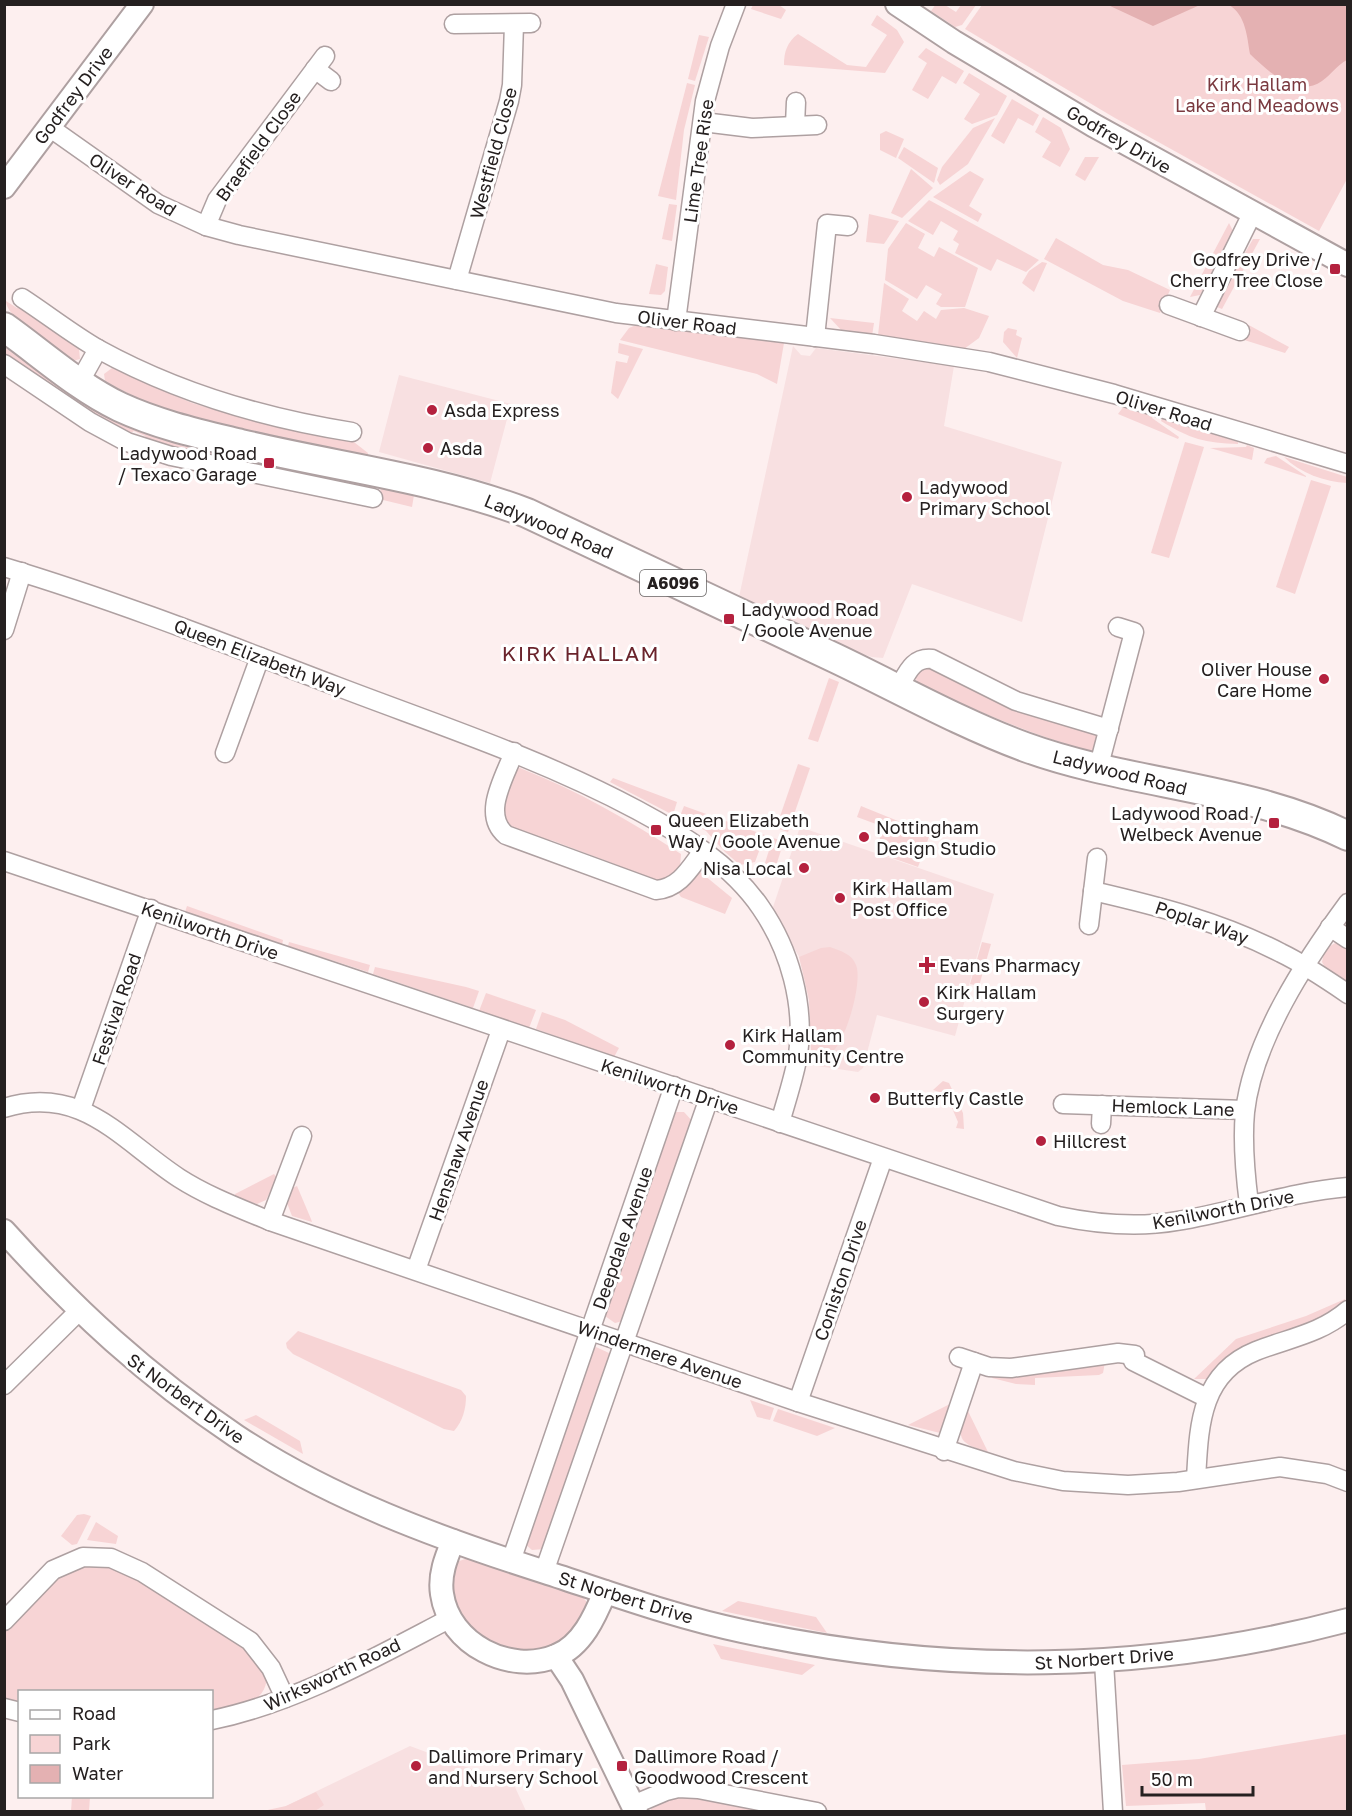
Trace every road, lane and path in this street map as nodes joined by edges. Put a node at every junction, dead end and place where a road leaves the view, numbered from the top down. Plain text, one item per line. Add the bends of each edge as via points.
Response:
1 (142, 4) edge
2 (736, 4) edge
3 (897, 4) edge
4 (454, 24) dead end
5 (332, 81) dead end
6 (796, 102) dead end
7 (703, 122) junction
8 (795, 125) junction
9 (817, 125) dead end
10 (50, 127) junction
11 (4, 187) edge
12 (1252, 214) junction
13 (206, 226) junction
14 (848, 226) dead end
15 (1347, 265) edge
16 (457, 280) junction
17 (34, 301) dead end
18 (1169, 304) dead end
19 (1201, 317) junction
20 (676, 321) junction
21 (4, 327) edge
22 (1240, 331) dead end
23 (815, 337) junction
24 (98, 349) junction
25 (4, 364) edge
26 (80, 383) junction
27 (342, 425) dead end
28 (1347, 464) edge
29 (363, 500) dead end
30 (4, 567) edge
31 (22, 572) junction
32 (1118, 627) dead end
33 (4, 630) edge
34 (260, 657) junction
35 (898, 689) junction
36 (1109, 729) junction
37 (514, 752) junction
38 (225, 753) dead end
39 (1098, 769) junction
40 (1347, 836) edge
41 (703, 850) junction
42 (1097, 858) dead end
43 (4, 861) edge
44 (1093, 891) junction
45 (1347, 903) edge
46 (151, 909) junction
47 (1089, 924) dead end
48 (1330, 927) junction
49 (1347, 939) edge
50 (1306, 967) junction
51 (1347, 994) edge
52 (501, 1030) junction
53 (674, 1086) junction
54 (709, 1098) junction
55 (1063, 1104) dead end
56 (1102, 1105) junction
57 (4, 1108) edge
58 (81, 1109) junction
59 (1245, 1110) junction
60 (780, 1123) junction
61 (1101, 1124) dead end
62 (302, 1136) dead end
63 (883, 1158) junction
64 (1347, 1187) edge
65 (1249, 1204) junction
66 (270, 1221) junction
67 (4, 1231) edge
68 (416, 1270) junction
69 (80, 1310) junction
70 (1347, 1310) edge
71 (590, 1330) junction
72 (624, 1342) junction
73 (4, 1385) edge
74 (1207, 1398) junction
75 (798, 1402) junction
76 (944, 1451) junction
77 (1196, 1479) junction
78 (1347, 1482) edge
79 (453, 1541) junction
80 (511, 1561) junction
81 (544, 1572) junction
82 (605, 1592) junction
83 (449, 1619) junction
84 (1347, 1620) edge
85 (4, 1621) edge
86 (556, 1656) junction
87 (1104, 1662) junction
88 (285, 1698) junction
89 (213, 1720) edge
90 (635, 1808) edge
91 (817, 1812) edge
92 (1113, 1812) edge

1 - 10 street, Godfrey Drive
2 - 7 street, Lime Tree Rise via 720,46
3 - 12 street, Godfrey Drive via 1093,125
4 - 16 street, Westfield Close via 523,23 509,101
5 - 13 street, Braefield Close via 320,62 217,200
6 - 8 street
7 - 8 street via 752,128
7 - 20 street, Lime Tree Rise
8 - 9 street
10 - 11 street, Godfrey Drive
10 - 13 street, Oliver Road via 141,194
12 - 15 street, Godfrey Drive
12 - 19 street
13 - 16 street, Oliver Road
14 - 23 street via 827,224
16 - 20 street, Oliver Road via 616,313
17 - 24 street
18 - 19 street
19 - 22 street
20 - 23 street, Oliver Road
21 - 26 main road, Ladywood Road / A6096
23 - 28 street, Oliver Road via 989,362 1114,394
24 - 26 street
24 - 27 street via 228,405 291,422
25 - 29 street via 90,422 134,446
26 - 35 main road, Ladywood Road / A6096 via 119,406 176,429 456,489 506,505
30 - 31 street, Queen Elizabeth Way
31 - 33 street
31 - 34 street, Queen Elizabeth Way
32 - 36 street via 1134,632
34 - 37 street, Queen Elizabeth Way
34 - 38 street
35 - 36 street via 912,665 924,658 932,659 1016,701
35 - 39 main road, Ladywood Road / A6096 via 1024,746
36 - 39 street
37 - 41 street, Queen Elizabeth Way via 596,788
37 - 41 street via 494,811 496,825 506,835 656,890 678,883
39 - 40 main road, Ladywood Road / A6096 via 1269,807 1302,816
41 - 60 street, Queen Elizabeth Way via 761,907 780,942 794,982 798,1056
42 - 44 street
43 - 46 street, Kenilworth Drive
44 - 47 street
44 - 50 street, Poplar Way via 1200,918
45 - 48 street
46 - 52 street, Kenilworth Drive
46 - 58 street, Festival Road
48 - 49 street
48 - 50 street
50 - 51 street, Poplar Way
50 - 59 street via 1263,1048
52 - 53 street, Kenilworth Drive
52 - 68 street, Henshaw Avenue
53 - 54 street, Kenilworth Drive
53 - 71 street, Deepdale Avenue
54 - 60 street, Kenilworth Drive
54 - 72 street, Deepdale Avenue
55 - 56 street, Hemlock Lane
56 - 59 street, Hemlock Lane
56 - 61 street, Hemlock Lane
57 - 58 street, Windermere Avenue via 48,1102
58 - 66 street, Windermere Avenue via 113,1126 179,1178
59 - 65 street via 1244,1159
60 - 63 street, Kenilworth Drive
62 - 66 street
63 - 65 street, Kenilworth Drive via 1024,1206 1080,1220 1138,1225 1175,1222
63 - 75 street, Coniston Drive
64 - 65 street, Kenilworth Drive
66 - 68 street, Windermere Avenue
67 - 69 street, St Norbert Drive
68 - 71 street, Windermere Avenue
69 - 73 street
69 - 79 street, St Norbert Drive via 132,1360 237,1437 299,1474
70 - 74 street via 1315,1332 1241,1359
71 - 72 street, Windermere Avenue
71 - 80 street, Deepdale Avenue
72 - 75 street, Windermere Avenue
72 - 81 street, Deepdale Avenue
74 - 76 street via 1118,1353 1027,1366 989,1367 966,1360
74 - 77 street via 1198,1430
75 - 76 street, Windermere Avenue
76 - 77 street, Windermere Avenue via 1063,1481 1128,1485
77 - 78 street, Windermere Avenue via 1280,1467 1327,1474
79 - 80 street, St Norbert Drive
79 - 83 street via 441,1576
80 - 81 street, St Norbert Drive
81 - 82 street, St Norbert Drive
82 - 86 street via 584,1633
82 - 87 street, St Norbert Drive via 739,1631 879,1655 1014,1664
83 - 86 street via 488,1654 527,1661
83 - 88 street, Wirksworth Road
84 - 87 street, St Norbert Drive via 1280,1638
85 - 88 street via 53,1570 83,1557 111,1558 142,1572 250,1641 272,1668
86 - 90 street via 572,1680
87 - 92 street
88 - 89 street, Wirksworth Road
90 - 91 street via 678,1788

